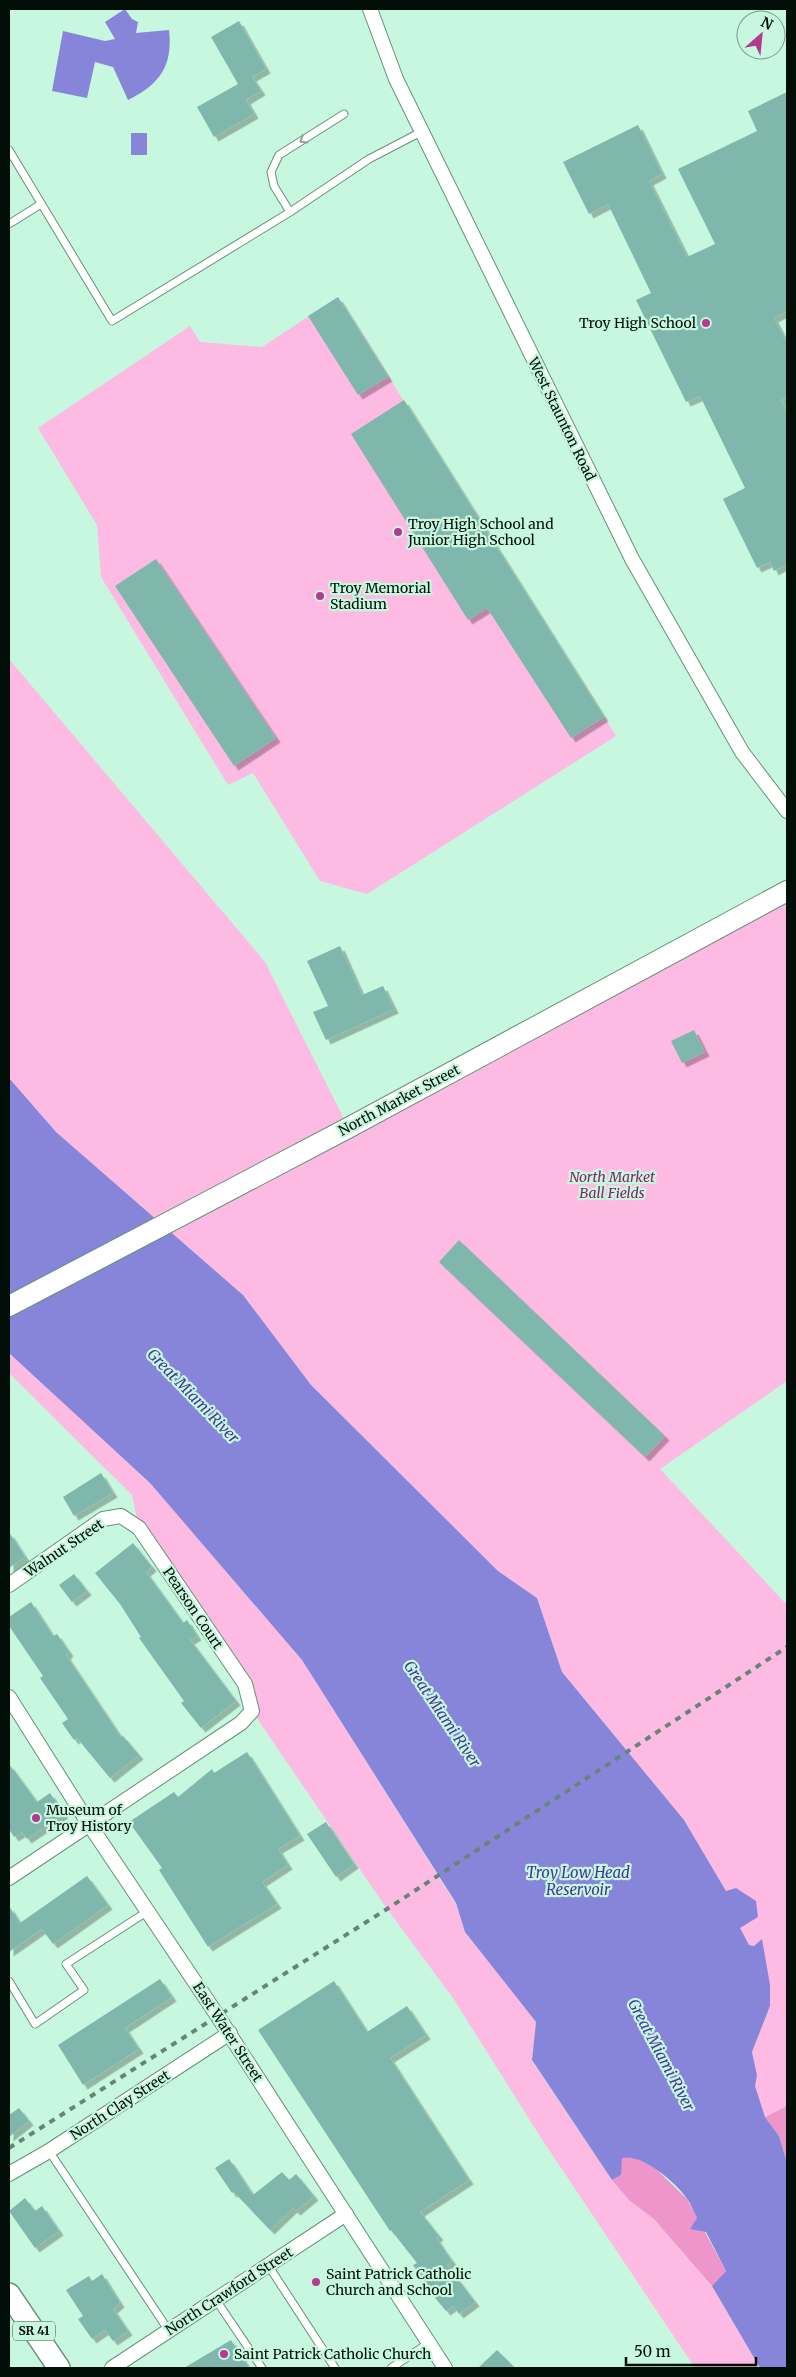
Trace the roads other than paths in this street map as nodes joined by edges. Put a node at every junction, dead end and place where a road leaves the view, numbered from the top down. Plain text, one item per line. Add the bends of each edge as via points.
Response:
1 (370, 9) edge
2 (344, 114) dead end
3 (421, 132) junction
4 (9, 150) edge
5 (41, 204) junction
6 (290, 212) junction
7 (9, 224) edge
8 (787, 811) edge
9 (787, 891) edge
10 (9, 1306) edge
11 (121, 1516) joint
12 (9, 1585) edge
13 (9, 1697) edge
14 (89, 1824) junction
15 (9, 1878) edge
16 (148, 1911) junction
17 (9, 1981) edge
18 (230, 2034) junction
19 (49, 2151) junction
20 (9, 2174) edge
21 (346, 2214) junction
22 (268, 2266) junction
23 (9, 2294) edge
24 (216, 2300) junction
25 (169, 2330) junction
26 (429, 2343) junction
27 (59, 2368) edge
28 (112, 2368) edge
29 (262, 2368) edge
30 (335, 2368) edge
31 (391, 2368) edge
32 (445, 2368) edge

1 - 3 street, West Staunton Road via 396,79
2 -> 6 lane via 279,155 271,172 274,186
3 - 6 lane via 369,159
3 - 8 street, West Staunton Road via 632,559 742,752
4 - 5 lane
5 - 6 lane via 112,321
5 - 7 lane
9 - 10 main road, North Market Street
11 - 12 street, Walnut Street via 103,1519
11 - 14 street, Pearson Court via 138,1528 244,1684 252,1711 242,1723
13 - 14 street, East Water Street
14 - 15 street
14 - 16 street, East Water Street
16 - 17 lane via 66,1964 84,1990 35,2024
16 - 18 street, East Water Street
18 - 19 street, North Clay Street
18 - 21 street, East Water Street
19 - 20 street, North Clay Street
19 - 25 lane
21 - 22 street, North Crawford Street
21 - 26 street, East Water Street
22 - 24 street, North Crawford Street
22 - 30 lane
23 - 27 main road, SR 41
24 - 25 street, North Crawford Street
24 - 29 lane
25 - 28 street, North Crawford Street
26 - 31 lane
26 - 32 street, East Water Street

